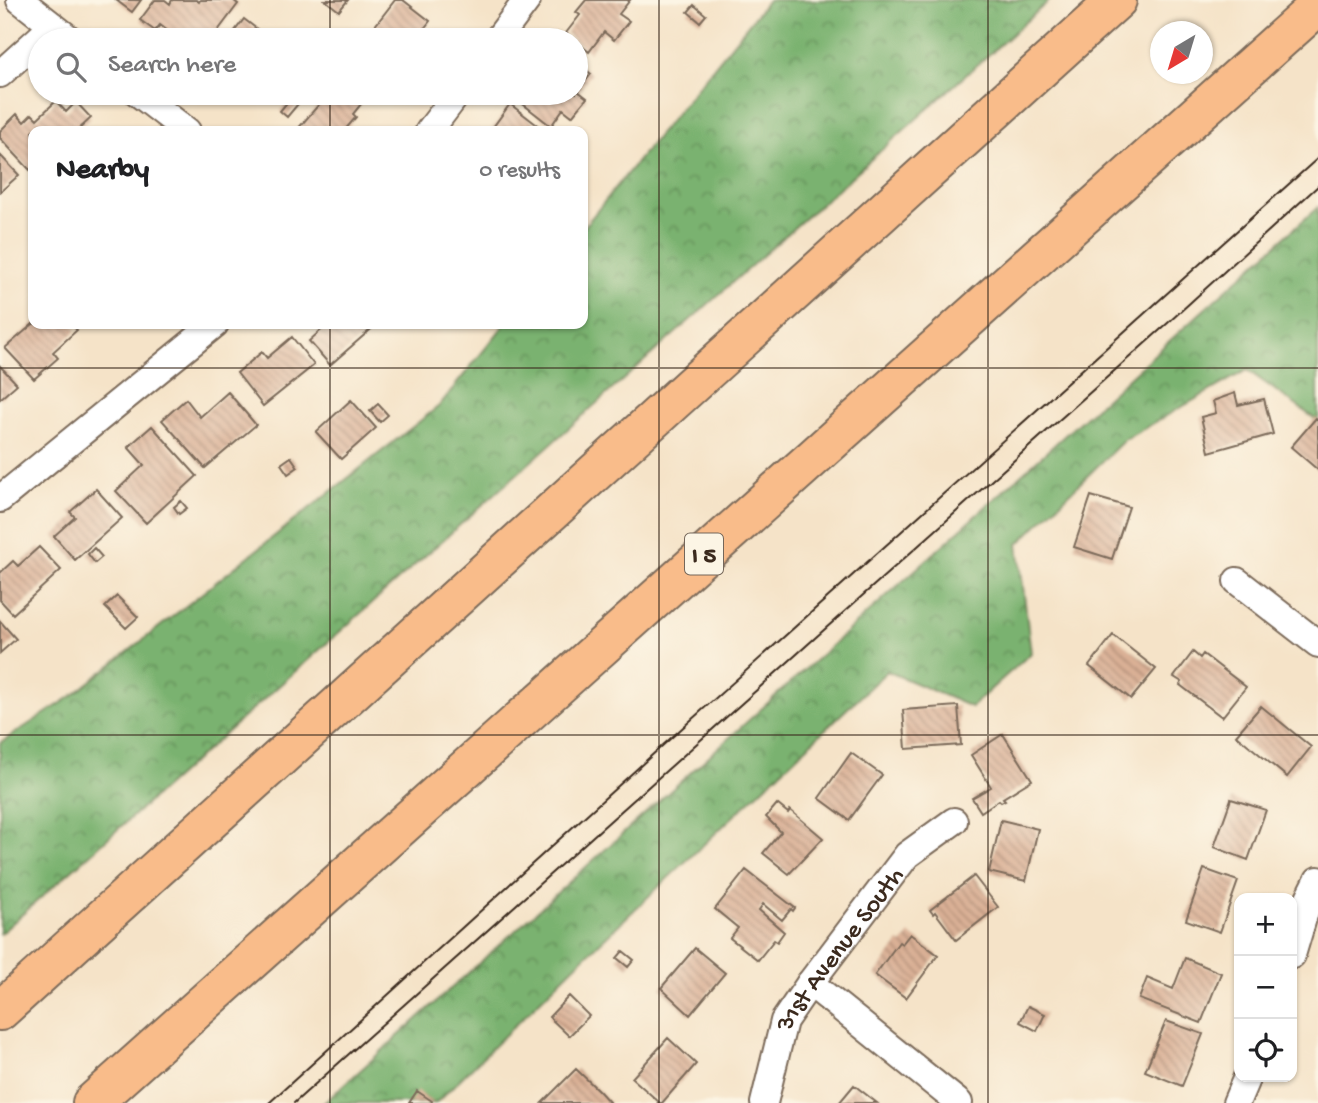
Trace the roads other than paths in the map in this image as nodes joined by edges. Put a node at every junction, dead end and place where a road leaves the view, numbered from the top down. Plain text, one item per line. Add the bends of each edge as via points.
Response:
1 (20, 0) edge
2 (1116, 0) edge
3 (523, 1) edge
4 (1318, 6) edge
5 (56, 28) edge
6 (505, 28) edge
7 (28, 55) edge
8 (0, 74) edge
9 (153, 105) edge
10 (449, 105) edge
11 (181, 126) edge
12 (433, 126) edge
13 (209, 329) edge
14 (0, 499) edge
15 (1237, 581) dead end
16 (1318, 644) edge
17 (954, 821) dead end
18 (1318, 880) edge
19 (1297, 938) edge
20 (810, 982) junction
21 (0, 1011) edge
22 (1245, 1082) edge
23 (92, 1103) edge
24 (764, 1103) edge
25 (959, 1103) edge
26 (1236, 1103) edge

1 - 5 street
2 - 21 highway
3 - 6 street
4 - 23 highway, I 5
7 - 8 street
9 - 11 street
10 - 12 street
13 - 14 street
15 - 16 street
17 - 20 street, 31st Avenue South via 907,855
18 - 19 street
20 - 24 street, 31st Avenue South via 784,1021
20 - 25 street
22 - 26 street

